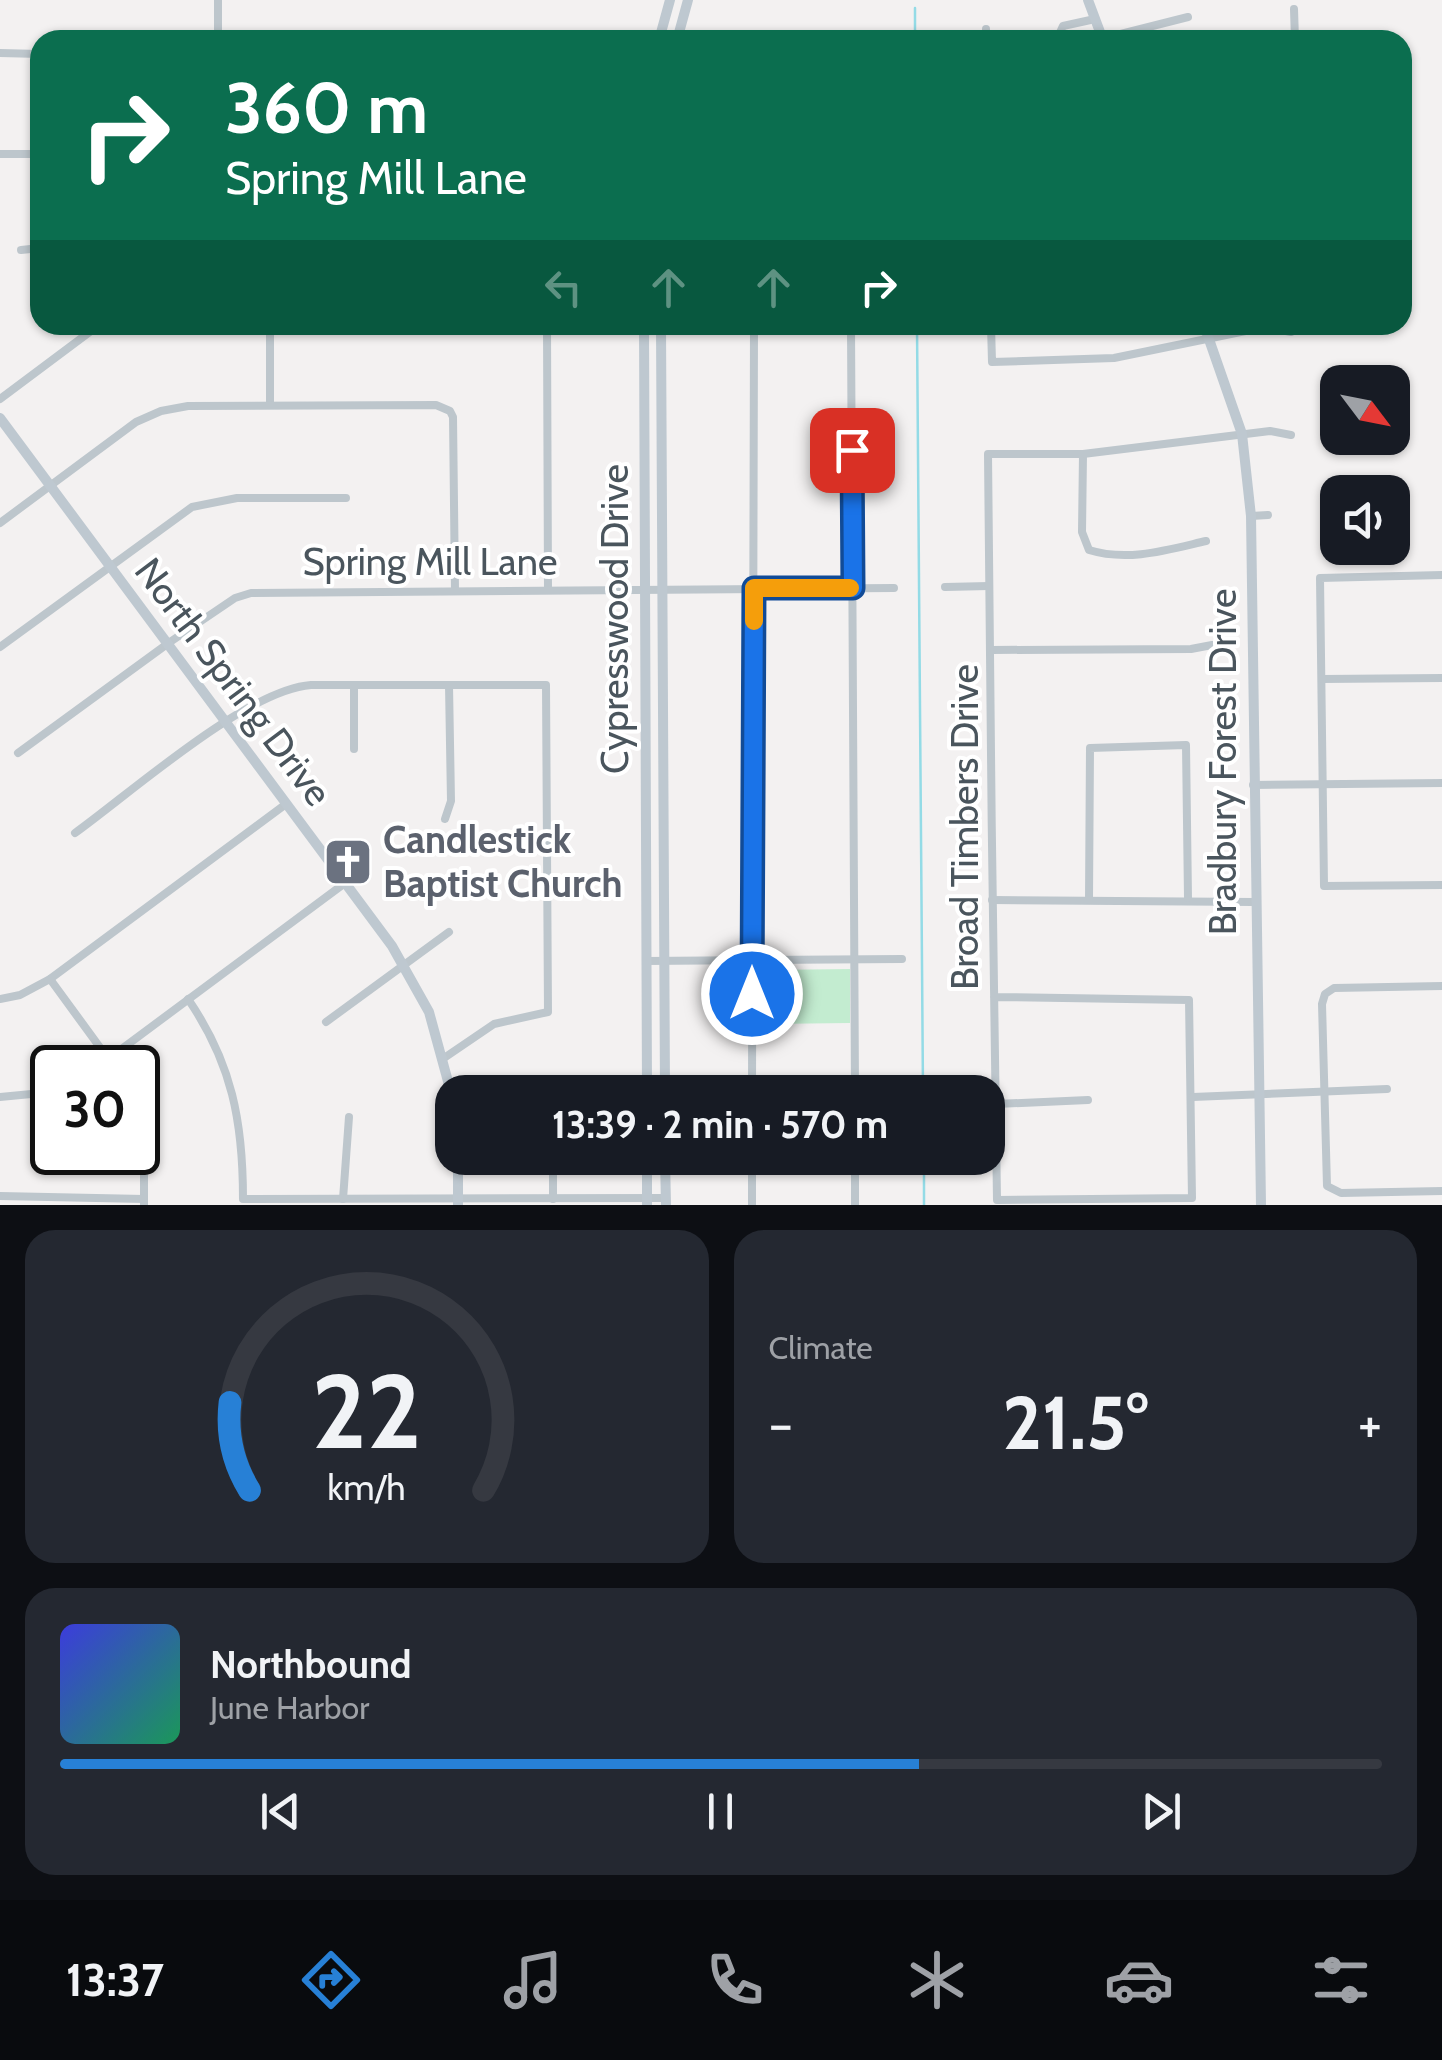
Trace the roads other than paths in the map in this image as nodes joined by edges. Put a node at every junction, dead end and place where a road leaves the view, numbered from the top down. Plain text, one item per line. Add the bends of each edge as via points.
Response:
1 (218, 0) edge
2 (670, 0) edge
3 (688, 0) edge
4 (1088, 0) edge
5 (1294, 9) dead end
6 (1188, 16) dead end
7 (1095, 18) junction
8 (218, 30) edge
9 (662, 30) edge
10 (680, 30) edge
11 (1061, 30) edge
12 (1098, 30) edge
13 (1137, 30) edge
14 (1295, 30) edge
15 (0, 53) edge
16 (30, 54) edge
17 (0, 154) edge
18 (30, 154) edge
19 (30, 249) edge
20 (20, 250) dead end
21 (84, 335) edge
22 (270, 335) edge
23 (547, 335) edge
24 (644, 335) edge
25 (662, 335) edge
26 (754, 335) edge
27 (851, 335) edge
28 (991, 335) edge
29 (1207, 335) edge
30 (1224, 335) edge
31 (1208, 338) junction
32 (644, 363) junction
33 (661, 364) junction
34 (0, 399) edge
35 (270, 405) junction
36 (0, 418) edge
37 (1242, 434) junction
38 (1291, 435) dead end
39 (1084, 454) junction
40 (51, 485) junction
41 (346, 498) dead end
42 (1268, 515) dead end
43 (1251, 516) junction
44 (0, 523) edge
45 (1206, 541) dead end
46 (109, 566) junction
47 (1442, 575) edge
48 (662, 586) junction
49 (989, 586) junction
50 (645, 587) junction
51 (945, 587) dead end
52 (754, 588) junction
53 (853, 588) junction
54 (894, 588) dead end
55 (454, 590) junction
56 (548, 590) junction
57 (170, 642) junction
58 (1212, 644) dead end
59 (0, 647) edge
60 (992, 650) junction
61 (1322, 678) junction
62 (1442, 678) edge
63 (354, 685) junction
64 (449, 685) junction
65 (226, 723) junction
66 (354, 749) dead end
67 (18, 754) dead end
68 (645, 774) junction
69 (663, 774) junction
70 (1442, 783) edge
71 (1323, 784) junction
72 (1253, 785) junction
73 (286, 804) junction
74 (444, 819) dead end
75 (76, 833) dead end
76 (344, 883) junction
77 (1442, 885) edge
78 (1188, 898) junction
79 (992, 900) junction
80 (1088, 900) junction
81 (1254, 902) junction
82 (449, 932) dead end
83 (856, 959) junction
84 (902, 959) dead end
85 (663, 961) junction
86 (646, 962) junction
87 (752, 962) junction
88 (404, 965) junction
89 (50, 979) junction
90 (1442, 986) edge
91 (994, 996) junction
92 (0, 999) edge
93 (188, 999) junction
94 (326, 1022) dead end
95 (98, 1045) edge
96 (126, 1045) edge
97 (444, 1058) junction
98 (448, 1075) edge
99 (647, 1075) edge
100 (664, 1075) edge
101 (752, 1075) edge
102 (855, 1075) edge
103 (995, 1075) edge
104 (1387, 1089) dead end
105 (1324, 1092) junction
106 (30, 1094) edge
107 (1256, 1094) junction
108 (0, 1097) edge
109 (1192, 1097) junction
110 (1088, 1100) dead end
111 (1005, 1104) edge
112 (349, 1117) dead end
113 (144, 1175) edge
114 (458, 1175) edge
115 (553, 1175) edge
116 (647, 1175) edge
117 (666, 1175) edge
118 (752, 1175) edge
119 (855, 1175) edge
120 (997, 1175) edge
121 (1442, 1192) edge
122 (0, 1196) edge
123 (343, 1198) junction
124 (553, 1199) junction
125 (648, 1201) edge
126 (144, 1202) edge
127 (458, 1202) edge
128 (666, 1202) edge
129 (752, 1205) edge
130 (855, 1205) edge
131 (1261, 1205) edge

1 - 8 street
2 - 9 street
3 - 10 street
4 - 7 street
5 - 14 street
6 - 13 street
7 - 11 street
7 - 12 street
15 - 16 street
17 - 18 street
19 - 20 street
21 - 34 street
22 - 35 street
23 - 56 street
24 - 32 street, Cypresswood Drive
25 - 33 street, Cypresswood Drive
26 - 52 street
27 - 53 street
28 - 31 street via 992,362 1114,358
29 - 31 street, Bradbury Forest Drive
30 - 31 street
31 - 37 street, Bradbury Forest Drive
32 - 33 street
32 - 50 street, Cypresswood Drive
33 - 48 street, Cypresswood Drive
35 - 40 street via 188,406 152,414
35 - 55 street via 450,410
36 - 40 street, North Spring Drive
37 - 38 street
37 - 39 street
37 - 43 street, Bradbury Forest Drive
39 - 45 street via 1082,532 1088,550 1148,554
39 - 49 street, Broad Timbers Drive via 988,454
40 - 44 street
40 - 46 street, North Spring Drive
41 - 46 street via 209,501 176,516
42 - 43 street
43 - 72 street, Bradbury Forest Drive
46 - 57 street, North Spring Drive
46 - 59 street
47 - 61 street via 1320,578
48 - 50 street, Spring Mill Lane
48 - 52 street, Spring Mill Lane
48 - 69 street, Cypresswood Drive
49 - 51 street
49 - 60 street, Broad Timbers Drive
50 - 56 street, Spring Mill Lane
50 - 68 street, Cypresswood Drive
52 - 53 street, Spring Mill Lane
52 - 87 street
53 - 54 street, Spring Mill Lane
53 - 83 street
55 - 56 street, Spring Mill Lane
55 - 57 street, Spring Mill Lane via 252,593
57 - 65 street, North Spring Drive
57 - 67 street, Spring Mill Lane
58 - 60 street
60 - 79 street, Broad Timbers Drive
61 - 62 street
61 - 71 street
63 - 64 street
63 - 65 street via 280,690
63 - 66 street
64 - 74 street via 451,801
64 - 97 street via 546,685 548,1012 494,1024
65 - 73 street, North Spring Drive
65 - 75 street
68 - 69 street
68 - 86 street, Cypresswood Drive
69 - 85 street, Cypresswood Drive
70 - 71 street
71 - 72 street
71 - 77 street via 1324,886
72 - 81 street, Bradbury Forest Drive
73 - 76 street, North Spring Drive
73 - 89 street
76 - 88 street, North Spring Drive
76 - 93 street
78 - 80 street
78 - 80 street via 1186,746 1090,748
78 - 81 street
79 - 80 street
79 - 91 street, Broad Timbers Drive
81 - 107 street, Bradbury Forest Drive
82 - 88 street
83 - 84 street
83 - 87 street
83 - 102 street
85 - 86 street
85 - 87 street
85 - 100 street, Cypresswood Drive
86 - 99 street, Cypresswood Drive
87 - 101 street
88 - 94 street
88 - 97 street, North Spring Drive
89 - 92 street
89 - 95 street
90 - 105 street via 1334,988 1326,994
91 - 103 street, Broad Timbers Drive
91 - 109 street via 1189,1000
93 - 96 street
93 - 123 street via 216,1042 234,1088 243,1199
97 - 98 street, North Spring Drive
104 - 105 street
105 - 107 street
105 - 121 street via 1330,1190
106 - 108 street
107 - 109 street
107 - 131 street, Bradbury Forest Drive
109 - 120 street, Broad Timbers Drive via 1192,1198 997,1200
110 - 111 street
112 - 123 street
113 - 126 street
114 - 127 street
115 - 124 street
116 - 125 street
117 - 128 street
118 - 129 street
119 - 130 street
122 - 126 street
123 - 127 street
124 - 125 street
124 - 127 street
125 - 128 street

